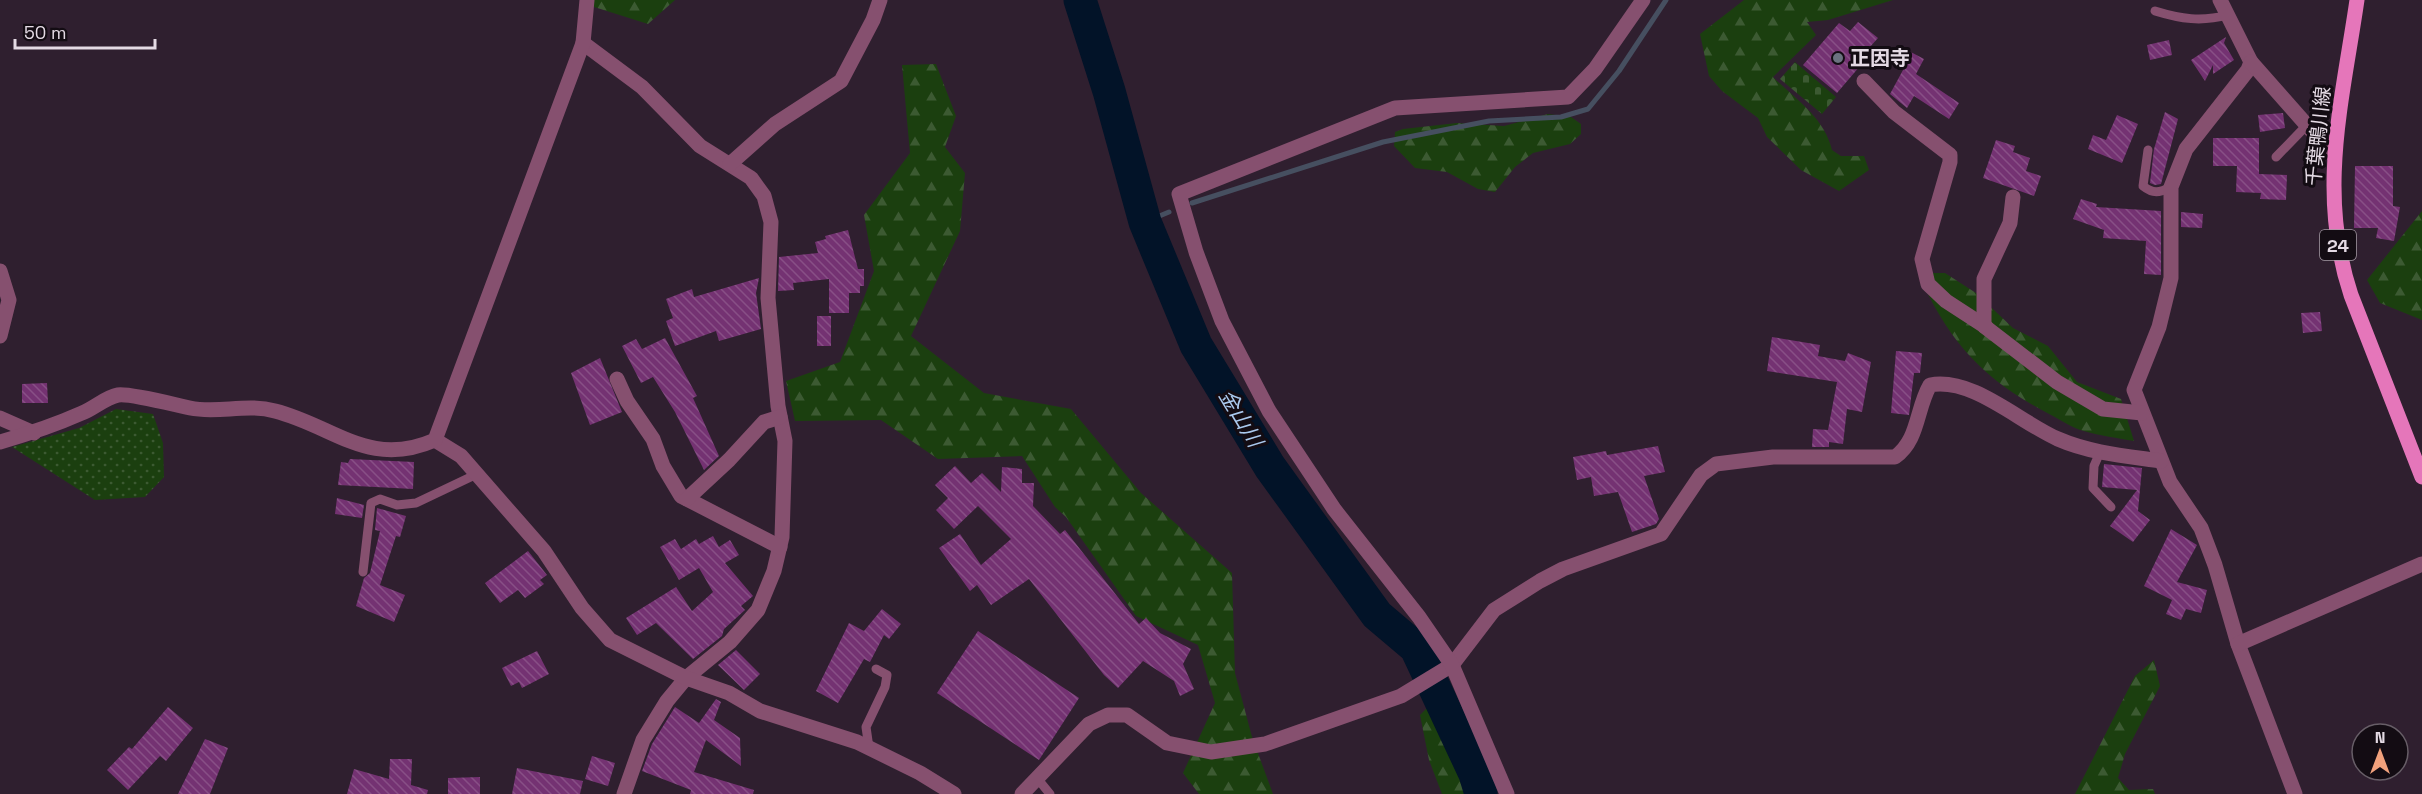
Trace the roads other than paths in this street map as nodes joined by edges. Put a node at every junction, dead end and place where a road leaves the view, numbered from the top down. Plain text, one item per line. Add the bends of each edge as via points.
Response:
1 (587, 0) edge
2 (880, 0) edge
3 (1643, 0) edge
4 (2220, 0) edge
5 (2357, 0) edge
6 (2155, 11) dead end
7 (2228, 15) junction
8 (583, 43) junction
9 (2251, 62) junction
10 (1864, 81) dead end
11 (2307, 125) junction
12 (2148, 150) dead end
13 (2334, 156) junction
14 (2276, 157) dead end
15 (730, 164) junction
16 (2171, 187) junction
17 (2013, 197) dead end
18 (0, 272) edge
19 (1986, 327) junction
20 (0, 336) edge
21 (617, 379) dead end
22 (2142, 412) junction
23 (780, 417) junction
24 (0, 418) edge
25 (34, 433) junction
26 (435, 440) junction
27 (0, 442) edge
28 (2100, 452) junction
29 (2161, 461) junction
30 (477, 474) junction
31 (2422, 477) edge
32 (687, 499) junction
33 (2111, 507) dead end
34 (780, 547) junction
35 (2422, 564) edge
36 (363, 572) dead end
37 (2238, 644) junction
38 (1448, 668) junction
39 (876, 669) dead end
40 (686, 678) junction
41 (869, 748) junction
42 (1037, 778) junction
43 (624, 794) edge
44 (954, 794) edge
45 (1022, 794) edge
46 (1050, 794) edge
47 (1507, 794) edge
48 (2295, 794) edge

1 - 8 street
2 - 15 street via 841,81 776,124
3 - 38 street via 1595,69 1568,97 1395,108 1179,194 1222,321 1269,411 1334,509 1419,617
4 - 7 street
5 - 13 main road, 千葉鴨川線 / 24
6 - 7 lane via 2182,20 2207,21
7 - 9 street
8 - 15 street via 642,87 700,146
8 - 26 street
9 - 11 street
9 - 16 street via 2186,148
10 - 19 street via 1894,112 1950,155 1922,259 1928,284
11 - 13 street
11 - 14 lane
12 - 16 lane via 2143,186 2160,192
13 - 31 main road, 千葉鴨川線 / 24 via 2333,219 2341,266
15 - 23 street via 751,178 764,196 771,222 768,298
16 - 22 street via 2171,278 2159,327 2134,390
17 - 19 street via 2010,223 1984,279
18 - 20 street via 9,300
19 - 22 street via 2057,382 2103,410
21 - 32 street via 653,439 675,489
22 - 29 street
23 - 32 street via 764,422
23 - 34 street via 785,441
24 - 25 street
25 - 26 street via 118,395 199,410 240,406 274,411 303,420 332,436 378,450 417,448
25 - 27 street
26 - 30 street via 461,456
28 - 29 street
28 - 33 lane via 2094,466 2093,488
28 - 38 street via 2058,439 1958,384 1930,385 1910,441 1895,457 1773,457 1716,464 1701,475 1661,534 1563,569 1494,609
29 - 37 street via 2170,482 2201,528
30 - 36 lane via 416,503 397,505 380,499 371,503
30 - 40 street via 544,551 582,608 610,640
32 - 34 street
34 - 40 street via 758,610 730,642
35 - 37 street
37 - 48 street
38 - 42 street via 1401,696 1265,744 1211,753 1167,743 1127,716 1108,715 1089,724
38 - 47 street
39 - 41 lane via 887,675 866,727
40 - 41 street via 729,693 760,711
40 - 43 street via 643,740
41 - 44 street
42 - 45 street
42 - 46 lane

